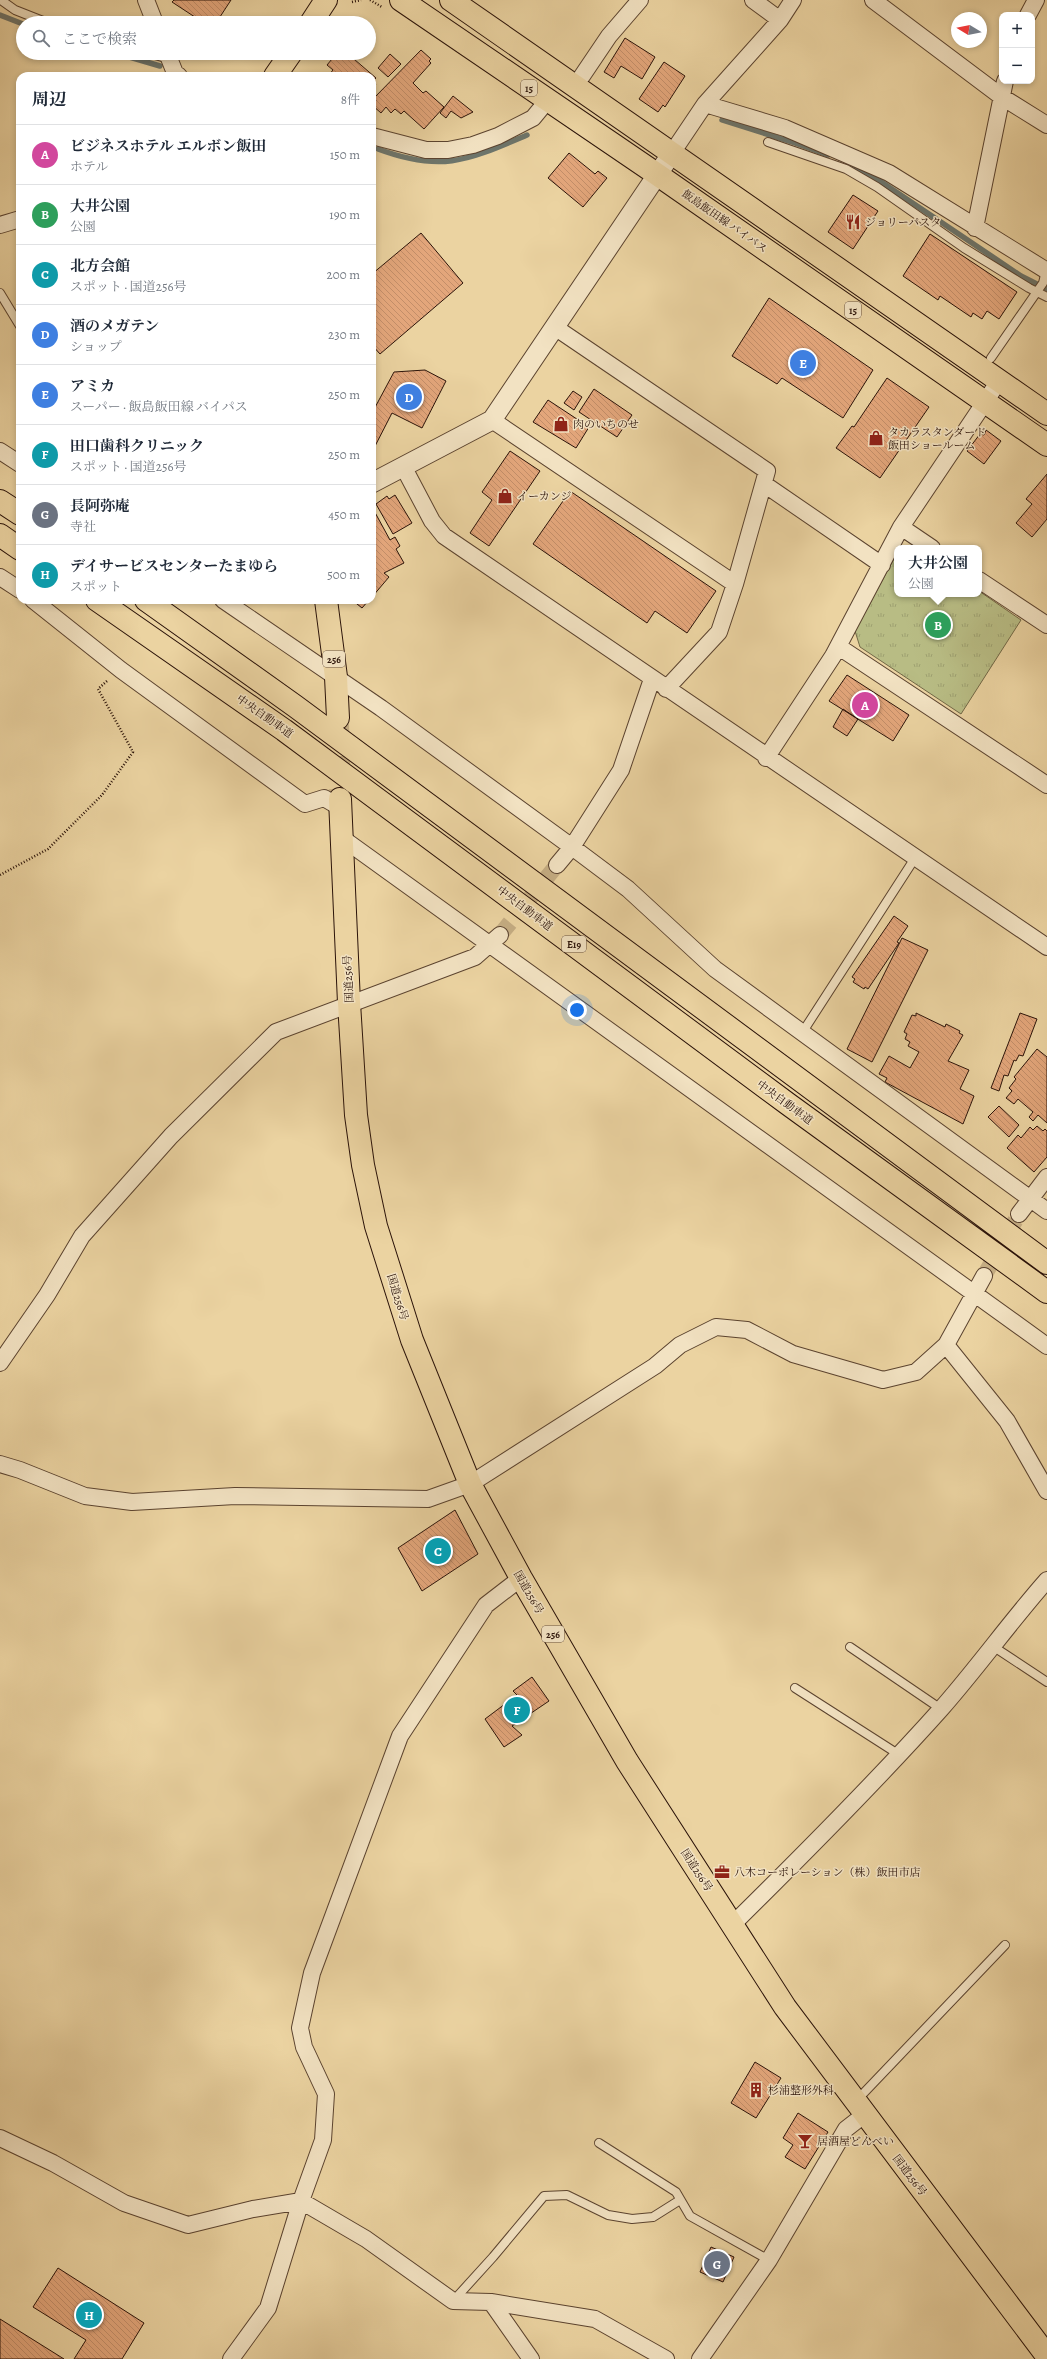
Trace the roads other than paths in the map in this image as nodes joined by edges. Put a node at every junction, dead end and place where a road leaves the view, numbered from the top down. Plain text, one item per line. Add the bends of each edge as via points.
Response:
1 (1, 0) edge
2 (146, 0) edge
3 (326, 0) edge
4 (401, 0) edge
5 (450, 0) edge
6 (640, 0) edge
7 (753, 0) edge
8 (794, 0) edge
9 (873, 0) edge
10 (1036, 0) edge
11 (1030, 12) edge
12 (30, 16) edge
13 (152, 16) edge
14 (316, 16) edge
15 (780, 20) junction
16 (170, 60) edge
17 (286, 60) edge
18 (176, 72) edge
19 (278, 72) edge
20 (582, 76) dead end
21 (1004, 84) edge
22 (1002, 97) junction
23 (547, 101) junction
24 (705, 104) junction
25 (1047, 125) edge
26 (376, 137) edge
27 (768, 142) dead end
28 (672, 154) junction
29 (658, 175) junction
30 (16, 220) edge
31 (0, 223) edge
32 (975, 228) junction
33 (1042, 281) edge
34 (0, 293) edge
35 (1047, 297) edge
36 (16, 319) edge
37 (556, 328) junction
38 (991, 358) dead end
39 (999, 381) junction
40 (986, 403) junction
41 (1047, 414) edge
42 (492, 420) junction
43 (1047, 445) edge
44 (0, 451) edge
45 (16, 461) edge
46 (404, 468) junction
47 (376, 481) edge
48 (764, 484) junction
49 (0, 501) edge
50 (16, 511) edge
51 (901, 527) junction
52 (0, 535) edge
53 (928, 545) edge
54 (16, 546) edge
55 (882, 565) junction
56 (0, 577) edge
57 (982, 582) edge
58 (736, 584) junction
59 (16, 587) edge
60 (38, 604) edge
61 (103, 604) edge
62 (152, 604) edge
63 (229, 604) edge
64 (327, 604) edge
65 (1047, 625) edge
66 (839, 647) junction
67 (336, 677) junction
68 (652, 679) junction
69 (666, 689) junction
70 (338, 718) tunnel mouth
71 (766, 758) junction
72 (1047, 785) edge
73 (341, 804) joint
74 (342, 838) junction
75 (572, 847) junction
76 (915, 858) junction
77 (556, 865) tunnel mouth
78 (500, 935) tunnel mouth
79 (1045, 941) edge
80 (488, 944) junction
81 (349, 1003) junction
82 (802, 1033) junction
83 (1047, 1177) edge
84 (1029, 1199) junction
85 (1047, 1211) edge
86 (1019, 1214) tunnel mouth
87 (1047, 1262) edge
88 (984, 1276) tunnel mouth
89 (1047, 1292) edge
90 (973, 1294) junction
91 (946, 1345) junction
92 (1047, 1346) edge
93 (0, 1363) edge
94 (0, 1464) edge
95 (470, 1484) junction
96 (1047, 1491) edge
97 (521, 1578) junction
98 (1047, 1580) edge
99 (850, 1647) dead end
100 (994, 1647) junction
101 (1047, 1682) edge
102 (795, 1688) dead end
103 (941, 1709) junction
104 (898, 1754) junction
105 (732, 1925) junction
106 (1005, 1945) dead end
107 (860, 2109) junction
108 (0, 2138) edge
109 (599, 2143) dead end
110 (680, 2200) junction
111 (301, 2201) junction
112 (769, 2260) junction
113 (453, 2301) junction
114 (491, 2302) junction
115 (1047, 2356) edge
116 (231, 2359) edge
117 (531, 2359) edge
118 (666, 2359) edge
119 (700, 2359) edge

1 - 12 lane via 15,10
2 - 13 street
3 - 14 main road
4 - 23 main road, 飯島飯田線 バイパス / 15
5 - 28 main road, 15
6 - 20 street via 609,36
7 - 15 street
8 - 15 street
9 - 22 street
10 - 11 street
15 - 24 street
16 - 18 street
17 - 19 main road
21 - 22 street
22 - 25 street
22 - 32 street
23 - 26 street via 533,118 498,136 473,145 448,150 426,150
23 - 29 main road, 飯島飯田線 バイパス / 15
24 - 28 street
24 - 32 street via 785,128 889,173
27 - 33 lane via 846,169 877,187 964,248
28 - 29 street
28 - 39 main road, 15
29 - 37 street
29 - 40 main road, 飯島飯田線 バイパス / 15
30 - 31 street
32 - 33 street
33 - 35 lane
33 - 38 lane
34 - 36 lane
37 - 42 street
37 - 48 street via 767,471
39 - 40 street
39 - 41 main road, 15
40 - 43 main road, 飯島飯田線 バイパス / 15
40 - 51 street
42 - 46 street
42 - 58 street
44 - 45 street
46 - 47 street
46 - 68 street via 432,521 444,536
48 - 55 street
48 - 58 street
49 - 50 main road
51 - 53 street
51 - 55 street
52 - 54 main road
55 - 66 street
56 - 59 street
57 - 65 street
58 - 69 street via 719,632
60 - 73 street via 121,670 305,804 324,798
61 - 89 main road, 中央自動車道 / E19 via 284,730 781,1099
62 - 87 main road, E19 via 295,706
63 - 67 street
64 - 67 main road, 256
66 - 71 street
66 - 72 street
67 - 70 main road, 256
67 - 75 street
68 - 69 street
68 - 75 street via 621,770
69 - 71 street
71 - 76 street
73 - 74 main road, 国道256号 / 256
74 - 80 street
74 - 81 main road, 国道256号 / 256
75 - 77 street
75 - 82 street via 628,889 715,969
76 - 79 street
76 - 82 lane
78 - 80 street
80 - 81 street via 475,957
80 - 90 street
81 - 93 street via 276,1032 171,1136 82,1236 47,1295
81 - 95 main road, 国道256号 / 256 via 356,1115 376,1226 412,1340
82 - 84 street
83 - 84 street
84 - 85 street
84 - 86 street
88 - 90 street
90 - 91 street
90 - 92 street
91 - 95 street via 916,1372 883,1380 793,1354 747,1330 716,1327 680,1345 655,1366
91 - 96 street via 1007,1421
94 - 95 street via 85,1496 132,1502 235,1496 428,1499
95 - 97 main road, 国道256号 / 256
97 - 105 main road, 国道256号 / 256 via 627,1761
97 - 111 street via 486,1605 400,1736 312,1973 300,2028 304,2047 326,2094 323,2140
98 - 100 street
99 - 103 lane
100 - 101 lane
100 - 103 street
102 - 104 lane
103 - 104 street
104 - 105 street via 844,1814
105 - 107 main road, 国道256号 / 256 via 785,2007
106 - 107 lane
107 - 112 street
107 - 115 main road, 国道256号 / 256
108 - 111 street via 124,2203 188,2225 253,2209
109 - 110 lane via 676,2192
110 - 112 lane via 690,2216
110 - 113 lane via 653,2216 632,2219 608,2215 567,2195 544,2196
111 - 113 street via 366,2239
111 - 116 street via 268,2308
112 - 119 street
113 - 114 street
114 - 117 street
114 - 118 street via 595,2319

